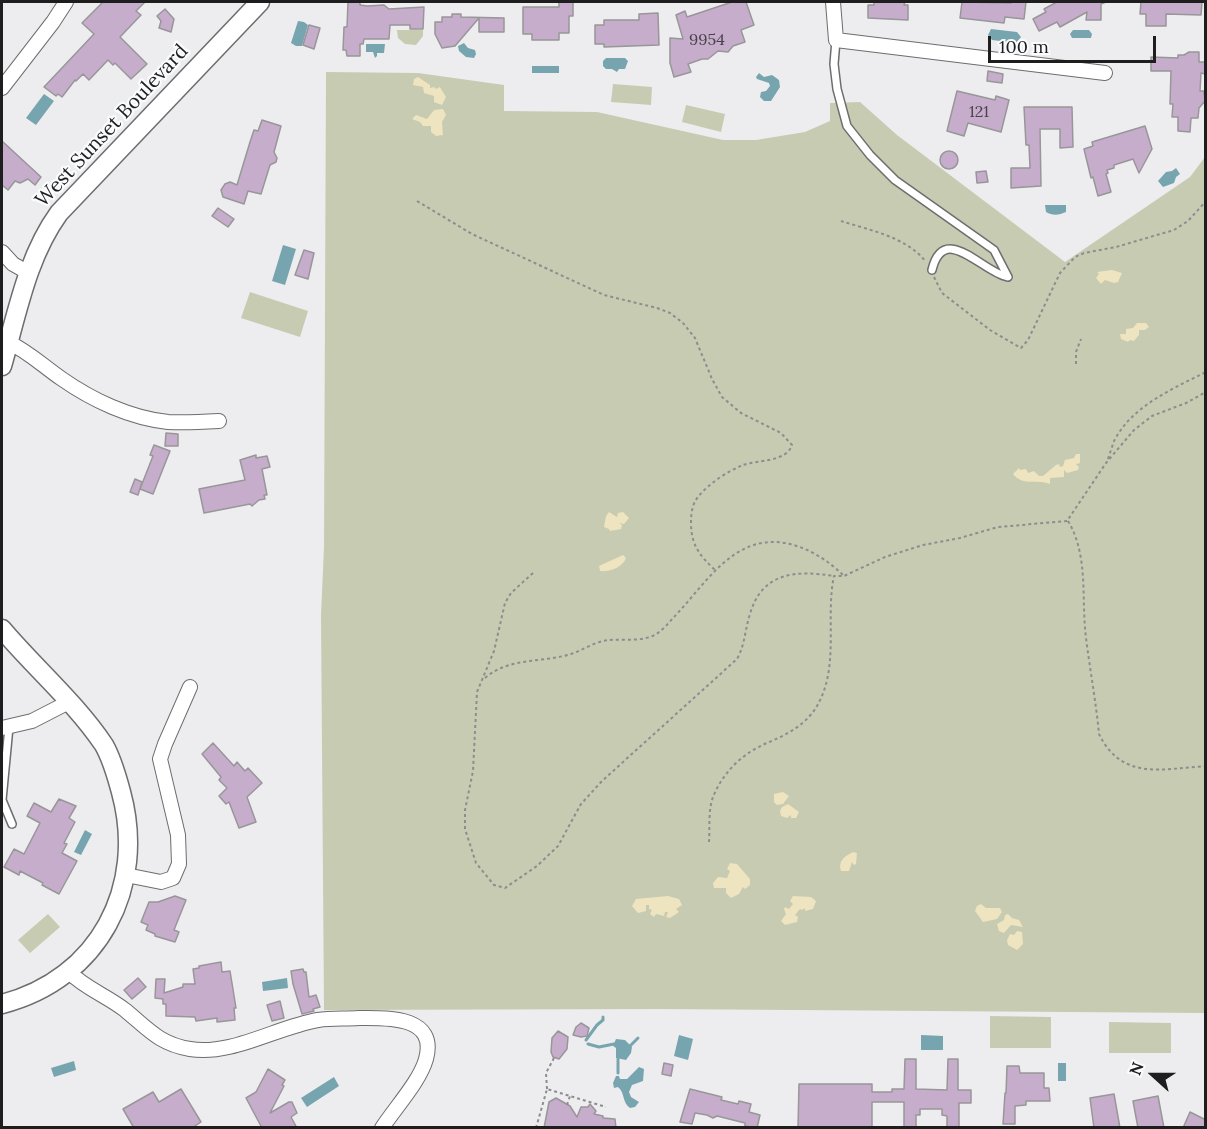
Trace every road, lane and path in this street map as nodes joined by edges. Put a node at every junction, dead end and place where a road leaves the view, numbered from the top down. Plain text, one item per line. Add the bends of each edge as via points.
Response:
1 (66, 2) edge
2 (260, 2) edge
3 (833, 2) edge
4 (836, 40) junction
5 (1105, 73) dead end
6 (2, 88) edge
7 (417, 201) dead end
8 (1206, 201) edge
9 (841, 221) dead end
10 (2, 252) edge
11 (932, 270) junction
12 (29, 273) junction
13 (1081, 339) dead end
14 (8, 342) junction
15 (1016, 346) junction
16 (1014, 350) dead end
17 (1076, 364) dead end
18 (2, 366) edge
19 (1206, 372) edge
20 (1206, 392) edge
21 (219, 421) dead end
22 (1106, 463) junction
23 (1068, 520) junction
24 (716, 570) junction
25 (533, 573) dead end
26 (834, 576) junction
27 (844, 576) junction
28 (2, 629) edge
29 (484, 679) junction
30 (190, 687) dead end
31 (69, 702) junction
32 (5, 728) edge
33 (1206, 766) edge
34 (12, 824) dead end
35 (710, 842) dead end
36 (126, 875) junction
37 (69, 972) junction
38 (2, 1004) edge
39 (554, 1058) dead end
40 (547, 1089) junction
41 (570, 1096) junction
42 (567, 1105) dead end
43 (606, 1107) dead end
44 (382, 1128) edge
45 (536, 1128) edge

1 - 6 street
2 - 12 main road, West Sunset Boulevard via 59,213 38,248
3 - 4 street
4 - 5 street
4 - 11 lane via 837,89 847,126 895,180 994,250 1008,277 950,249 942,251
7 - 24 path via 472,234 604,295 670,313 695,338 722,397 741,413 789,440 790,451 728,473 693,504 695,548
8 - 15 path via 1174,230 1076,257 1060,273 1024,347
9 - 11 path via 903,243
10 - 12 street
11 - 15 path via 942,293
12 - 14 main road, West Sunset Boulevard
13 - 17 path
14 - 18 main road, West Sunset Boulevard
14 - 21 street via 110,406 168,422
15 - 16 path
19 - 22 path via 1142,408 1120,430
20 - 22 path via 1152,416 1134,430
22 - 23 path
23 - 27 path via 998,527 923,545
23 - 33 path via 1081,550 1086,636 1099,734 1106,749 1132,767 1154,770
24 - 27 path via 741,549 768,542 794,545 810,552
24 - 29 path via 656,634 606,640 568,654 518,662
25 - 29 path via 505,603
26 - 27 path
26 - 29 path via 796,573 763,588 754,603 736,659 602,781 581,804 558,846 505,888 494,885 476,863 465,829 477,692
26 - 35 path via 825,689 810,717 749,752 724,778 713,798
28 - 31 main road
30 - 36 street via 160,759 178,835 179,864 173,878 161,882
31 - 32 street via 32,721
31 - 36 main road via 104,746 117,775 129,840
32 - 34 lane via 2,800
36 - 37 main road via 110,923
37 - 38 main road via 43,988
37 - 44 street via 167,1043 191,1050 214,1050 320,1020 406,1020 418,1027 424,1037 426,1057
39 - 40 path via 546,1073
40 - 41 path
40 - 45 path
41 - 42 path
41 - 43 path

